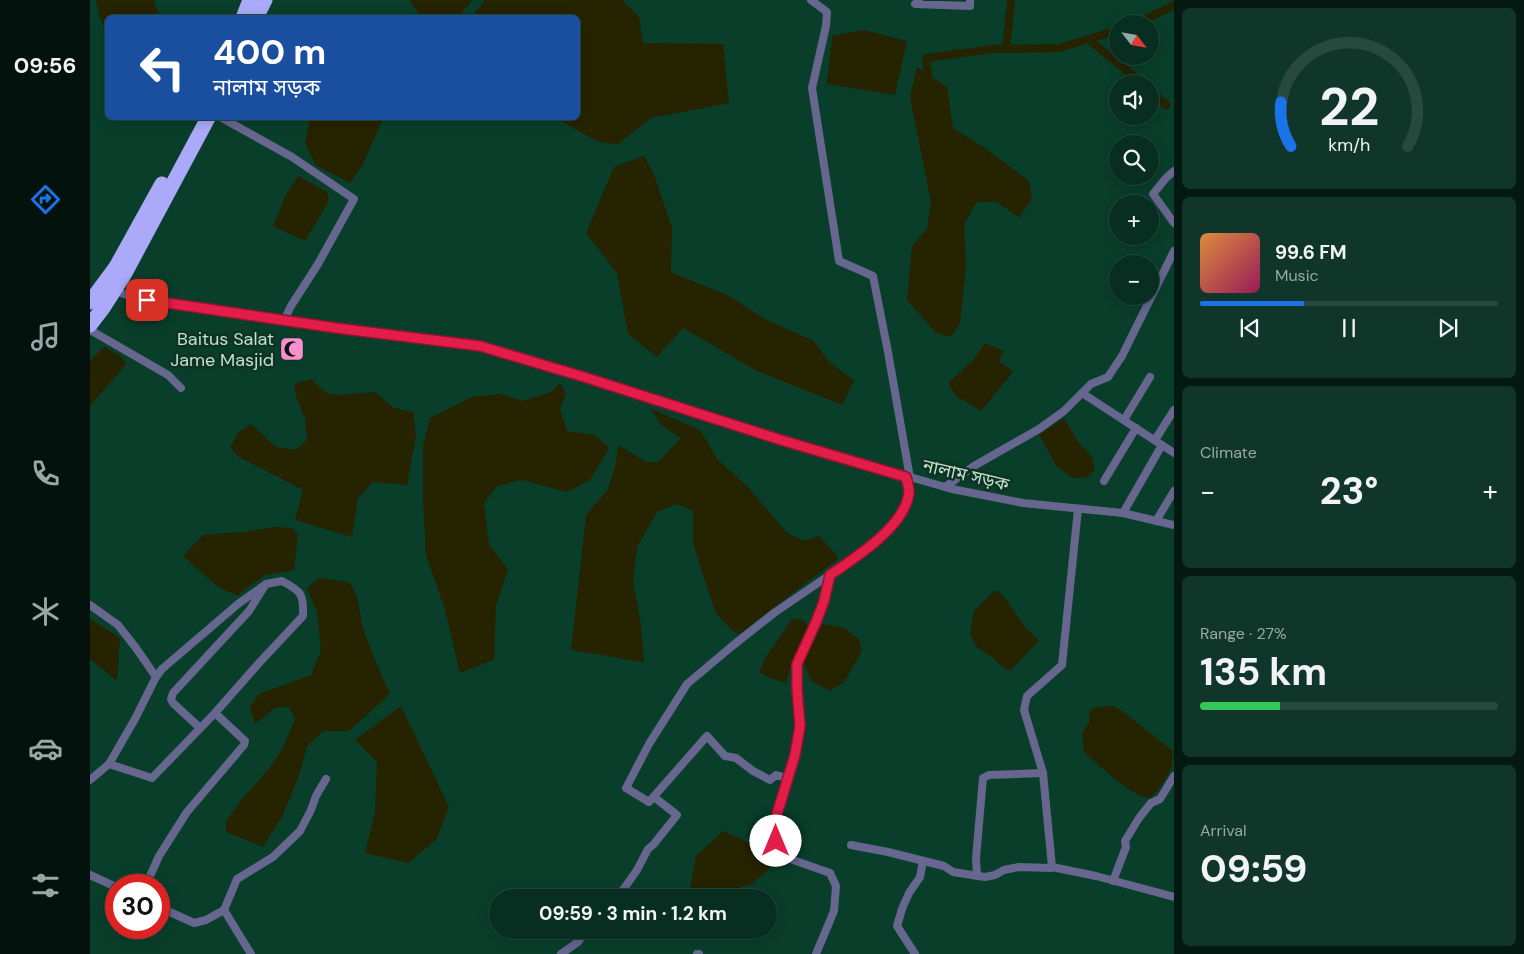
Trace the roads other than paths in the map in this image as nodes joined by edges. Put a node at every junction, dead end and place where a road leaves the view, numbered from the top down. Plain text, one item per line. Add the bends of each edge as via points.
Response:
1 (250, 0) edge
2 (265, 0) edge
3 (810, 0) edge
4 (970, 0) edge
5 (916, 1) edge
6 (244, 15) edge
7 (258, 15) edge
8 (196, 120) edge
9 (207, 120) edge
10 (226, 120) edge
11 (1174, 171) edge
12 (1174, 223) edge
13 (1174, 251) edge
14 (114, 291) junction
15 (90, 302) edge
16 (284, 320) junction
17 (90, 325) edge
18 (90, 330) edge
19 (1150, 377) dead end
20 (181, 388) dead end
21 (1082, 393) junction
22 (1174, 410) edge
23 (1124, 420) junction
24 (1136, 428) junction
25 (1155, 440) junction
26 (1162, 445) junction
27 (1174, 453) edge
28 (908, 477) junction
29 (1104, 481) dead end
30 (945, 487) junction
31 (1174, 491) edge
32 (1078, 509) junction
33 (1123, 513) junction
34 (1156, 522) junction
35 (1174, 525) edge
36 (830, 575) junction
37 (266, 584) junction
38 (90, 605) edge
39 (156, 677) junction
40 (215, 713) junction
41 (200, 728) junction
42 (110, 764) junction
43 (1043, 773) junction
44 (1174, 776) edge
45 (787, 778) junction
46 (326, 779) dead end
47 (90, 780) edge
48 (654, 797) junction
49 (851, 845) dead end
50 (923, 861) junction
51 (1052, 867) junction
52 (151, 874) edge
53 (90, 875) edge
54 (977, 876) junction
55 (1114, 881) junction
56 (105, 882) edge
57 (624, 889) edge
58 (1174, 897) edge
59 (224, 910) junction
60 (170, 912) edge
61 (580, 939) edge
62 (251, 954) edge
63 (561, 954) edge
64 (816, 954) edge
65 (915, 954) edge

1 - 6 highway
2 - 7 highway
3 - 28 street via 827,12 812,88 839,261 873,276
4 - 5 street via 970,6
8 - 15 highway via 116,267
9 - 14 highway
10 - 16 street via 292,157 354,199
11 - 12 street via 1153,194
13 - 21 street via 1108,377 1091,384
14 - 16 street, নালাম সড়ক via 147,300
14 - 17 highway
16 - 28 street, নালাম সড়ক via 485,347
18 - 20 street via 168,375
19 - 23 street
21 - 23 street
21 - 30 street via 1039,429 974,466
22 - 25 street
23 - 24 street
24 - 25 street
24 - 29 street
25 - 26 street
26 - 27 street
26 - 33 street
28 - 30 street, নালাম সড়ক
28 - 36 street via 909,491 903,513 887,533
30 - 32 street, নালাম সড়ক via 1023,503
31 - 34 street
32 - 33 street, নালাম সড়ক
32 - 43 street via 1062,665 1027,696 1024,710
33 - 34 street, নালাম সড়ক
34 - 35 street, নালাম সড়ক
36 - 45 street via 824,601 797,664 800,726
36 - 48 street via 767,619 687,684 626,788 649,802
37 - 39 street via 238,604
37 - 40 street via 282,581 297,589 303,602 303,616
37 - 41 street via 250,610 173,693 172,703
38 - 39 street via 118,625
39 - 42 street
40 - 41 street
40 - 52 street via 243,738 244,745 187,812
41 - 42 street via 152,778
42 - 47 street
43 - 51 street
43 - 54 street via 982,778
44 - 55 street via 1160,799 1151,803 1125,840 1126,847
45 - 48 street via 776,775 770,780 736,758 725,756 707,736
45 - 64 street via 773,827 779,855 830,873 836,886 834,911
46 - 59 street via 300,830 272,857 237,878
48 - 57 street via 677,815 648,849
49 - 50 street
50 - 54 street via 944,866 953,872
50 - 65 street via 920,877 909,893 897,926
51 - 54 street via 1019,867 995,875
51 - 55 street
53 - 56 street
55 - 58 street
59 - 60 street via 194,923
59 - 62 street
61 - 63 street

